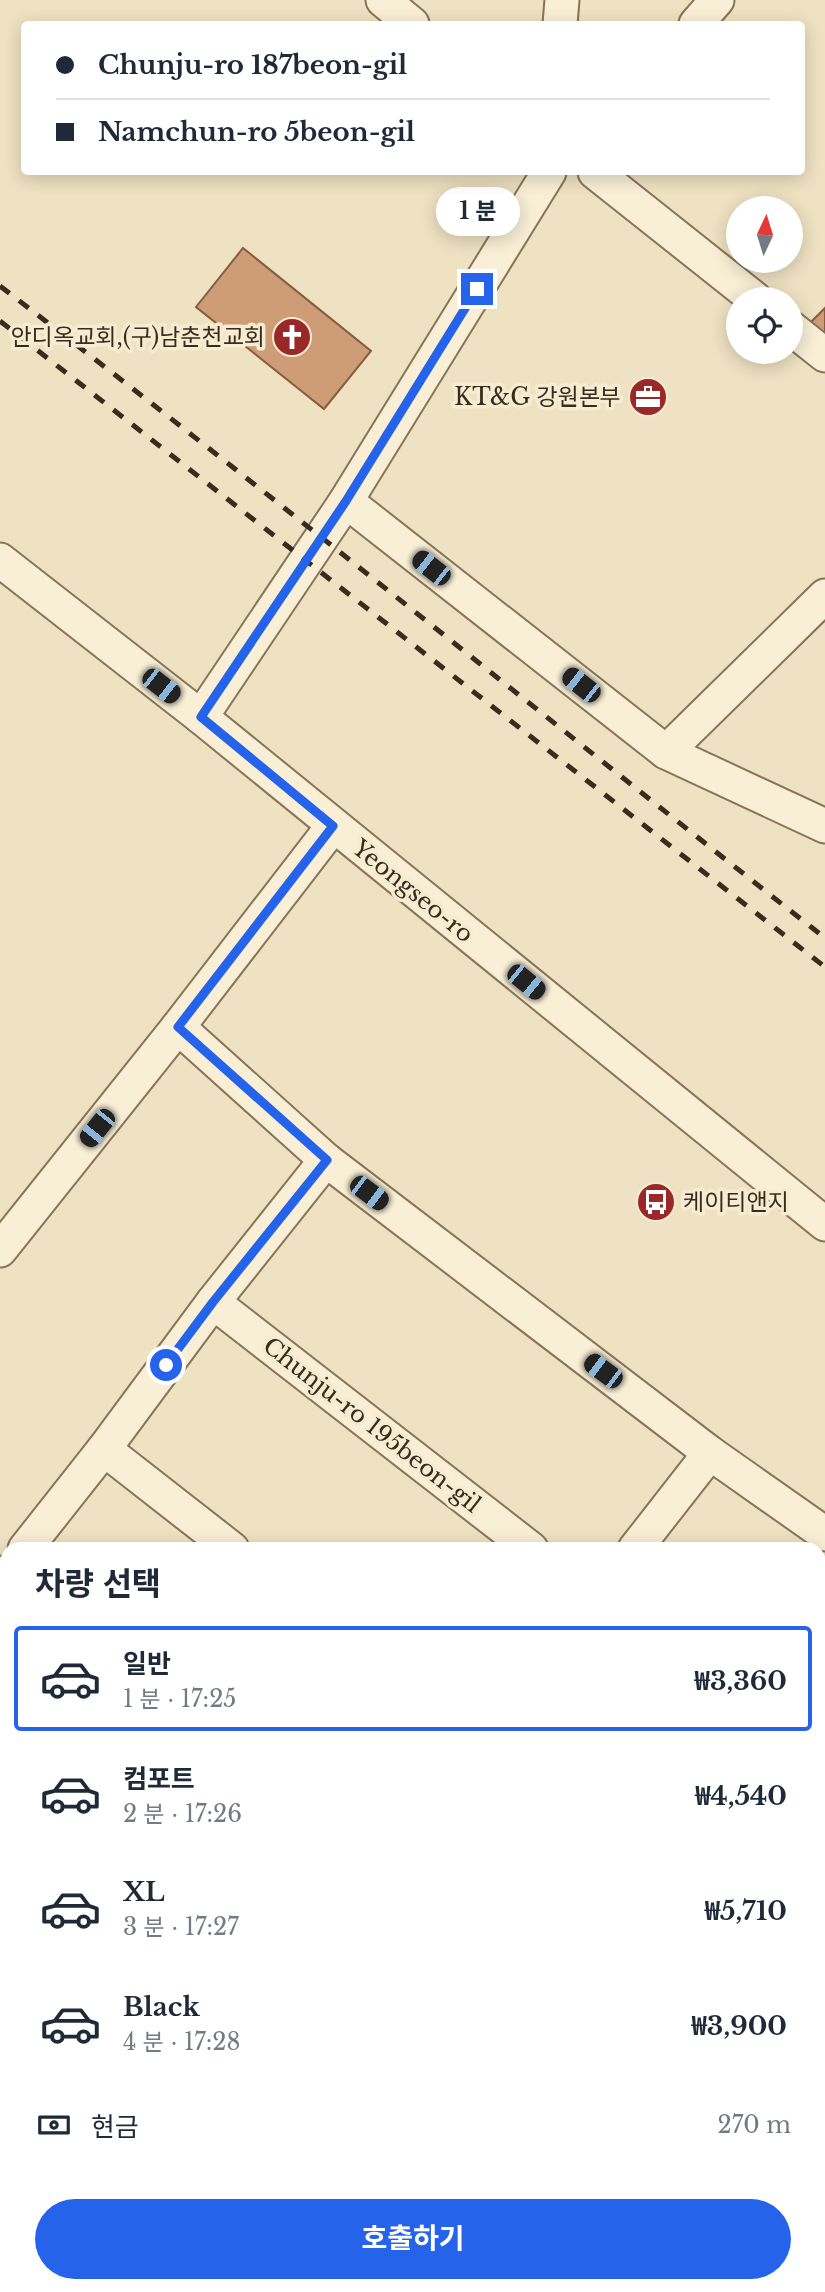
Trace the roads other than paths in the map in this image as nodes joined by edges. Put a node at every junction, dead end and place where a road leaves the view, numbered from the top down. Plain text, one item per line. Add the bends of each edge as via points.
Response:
1 (383, 0) edge
2 (562, 0) edge
3 (717, 0) edge
4 (408, 21) edge
5 (559, 21) edge
6 (699, 21) edge
7 (547, 175) edge
8 (599, 175) edge
9 (740, 287) edge
10 (803, 338) edge
11 (825, 355) edge
12 (346, 501) junction
13 (0, 560) edge
14 (825, 596) edge
15 (201, 717) junction
16 (666, 752) junction
17 (333, 826) junction
18 (825, 826) edge
19 (178, 1027) junction
20 (327, 1160) junction
21 (825, 1224) edge
22 (0, 1250) edge
23 (213, 1302) junction
24 (104, 1449) junction
25 (710, 1453) junction
26 (825, 1534) edge
27 (31, 1542) edge
28 (223, 1542) edge
29 (522, 1542) edge
30 (640, 1542) edge

1 - 4 street
2 - 5 street
3 - 6 street
7 - 12 street
8 - 9 street
10 - 11 street
12 - 15 street
12 - 16 street
13 - 15 street, Yeongseo-ro
14 - 16 street
15 - 17 street, Yeongseo-ro
16 - 18 street
17 - 19 street
17 - 21 street, Yeongseo-ro
19 - 20 street
19 - 22 street
20 - 23 street
20 - 25 street
23 - 24 street
23 - 29 street, Chunju-ro 195beon-gil
24 - 27 street
24 - 28 street
25 - 26 street
25 - 30 street

